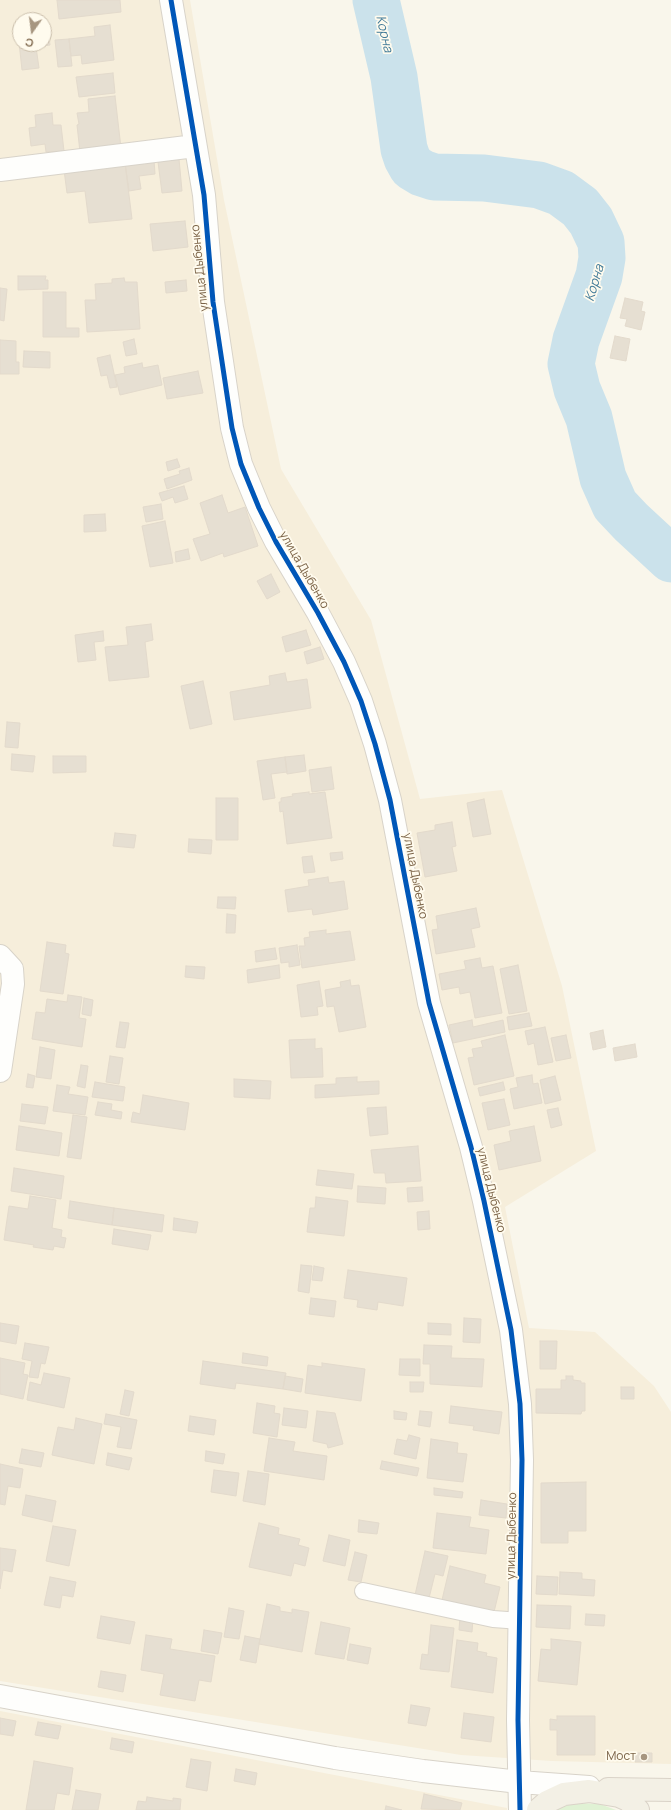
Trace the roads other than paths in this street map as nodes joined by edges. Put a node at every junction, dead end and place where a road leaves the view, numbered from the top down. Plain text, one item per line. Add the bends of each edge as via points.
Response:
1 (171, 0) edge
2 (195, 146) junction
3 (0, 170) edge
4 (0, 956) edge
5 (0, 1072) edge
6 (363, 1591) dead end
7 (521, 1621) junction
8 (0, 1696) edge
9 (520, 1782) junction
10 (554, 1784) junction
11 (620, 1789) junction
12 (589, 1790) junction
13 (671, 1790) edge
14 (520, 1810) edge
15 (538, 1810) edge
16 (638, 1810) edge

1 - 2 street, улица Дыбенко
2 - 3 street
2 - 7 street, улица Дыбенко via 204,195 213,302 225,389 241,464 259,508 344,662 363,708 390,800 429,1003 484,1201 511,1330 520,1404
4 - 5 street via 12,969 13,984
6 - 7 lane via 493,1619
7 - 9 street, улица Дыбенко via 518,1720
8 - 9 street via 335,1758
9 - 10 street
9 - 14 street, улица Дыбенко
10 - 11 street
10 - 12 street
11 - 12 main road
11 - 13 main road
12 - 15 main road via 564,1794 547,1802
12 - 16 main road via 619,1796 628,1800

